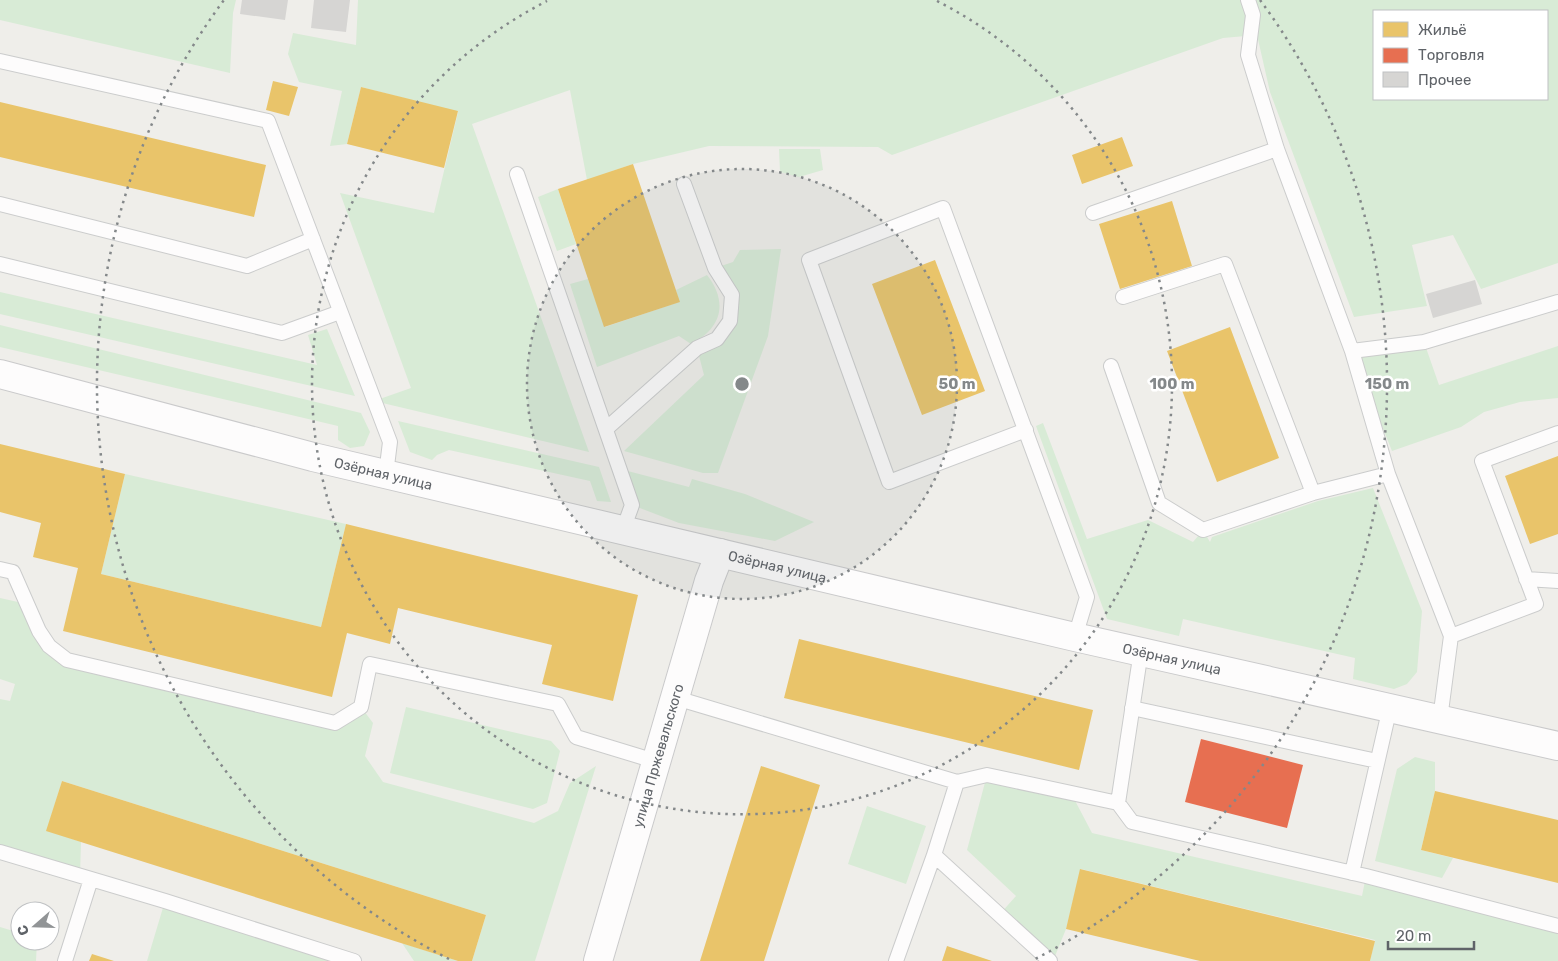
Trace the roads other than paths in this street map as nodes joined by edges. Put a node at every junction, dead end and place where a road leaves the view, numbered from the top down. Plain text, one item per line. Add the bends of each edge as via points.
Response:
1 (1248, 0) edge
2 (0, 61) edge
3 (1277, 149) junction
4 (517, 174) dead end
5 (684, 184) dead end
6 (0, 204) edge
7 (1093, 212) dead end
8 (312, 239) junction
9 (0, 264) edge
10 (1123, 297) dead end
11 (1558, 302) edge
12 (340, 312) junction
13 (1352, 352) junction
14 (1111, 366) dead end
15 (0, 374) edge
16 (606, 429) junction
17 (1026, 430) junction
18 (1558, 433) edge
19 (386, 474) junction
20 (1388, 474) junction
21 (1313, 493) junction
22 (623, 530) junction
23 (720, 552) junction
24 (0, 569) edge
25 (1526, 579) junction
26 (1558, 581) edge
27 (1451, 636) junction
28 (1075, 637) junction
29 (1141, 651) junction
30 (676, 698) junction
31 (1390, 707) junction
32 (1132, 708) junction
33 (1440, 719) junction
34 (1558, 746) edge
35 (1377, 761) junction
36 (658, 762) junction
37 (957, 782) junction
38 (1118, 804) junction
39 (0, 852) edge
40 (934, 855) junction
41 (1352, 873) junction
42 (91, 879) junction
43 (1558, 926) edge
44 (65, 961) edge
45 (354, 961) edge
46 (598, 961) edge
47 (896, 961) edge
48 (1050, 961) edge

1 - 3 lane via 1253,15 1248,55
2 - 8 lane via 268,121
3 - 7 lane
3 - 13 lane
4 - 16 lane
5 - 16 lane via 715,268 732,295 730,322 717,339 697,348
6 - 8 lane via 247,266
8 - 12 lane
9 - 12 lane via 282,333
10 - 21 lane via 1225,264
11 - 13 lane via 1424,342
12 - 19 lane via 390,442
13 - 20 lane
14 - 21 lane via 1159,503 1203,530
15 - 19 street, Озёрная улица
16 - 22 lane via 632,505
17 - 17 lane via 943,208 810,260 889,482
17 - 28 lane via 1087,596
18 - 25 lane via 1482,461
19 - 22 street, Озёрная улица
20 - 21 lane
20 - 27 lane
22 - 23 street, Озёрная улица
23 - 28 street, Озёрная улица
23 - 30 street, улица Пржевальского
24 - 36 lane via 12,572 39,631 49,646 67,660 335,723 361,707 370,664 558,704 576,737
25 - 26 lane
25 - 27 lane via 1536,604
27 - 33 lane
28 - 29 street, Озёрная улица
29 - 31 street, Озёрная улица
29 - 32 lane
30 - 36 street, улица Пржевальского
30 - 37 lane
31 - 33 street, Озёрная улица
31 - 35 lane
32 - 35 lane
32 - 38 lane
33 - 34 street, Озёрная улица
35 - 41 lane
36 - 46 street, улица Пржевальского
37 - 38 lane via 987,775
37 - 40 lane
38 - 41 lane via 1132,822
39 - 42 lane
40 - 47 lane
40 - 48 lane
41 - 43 lane
42 - 44 lane
42 - 45 lane

